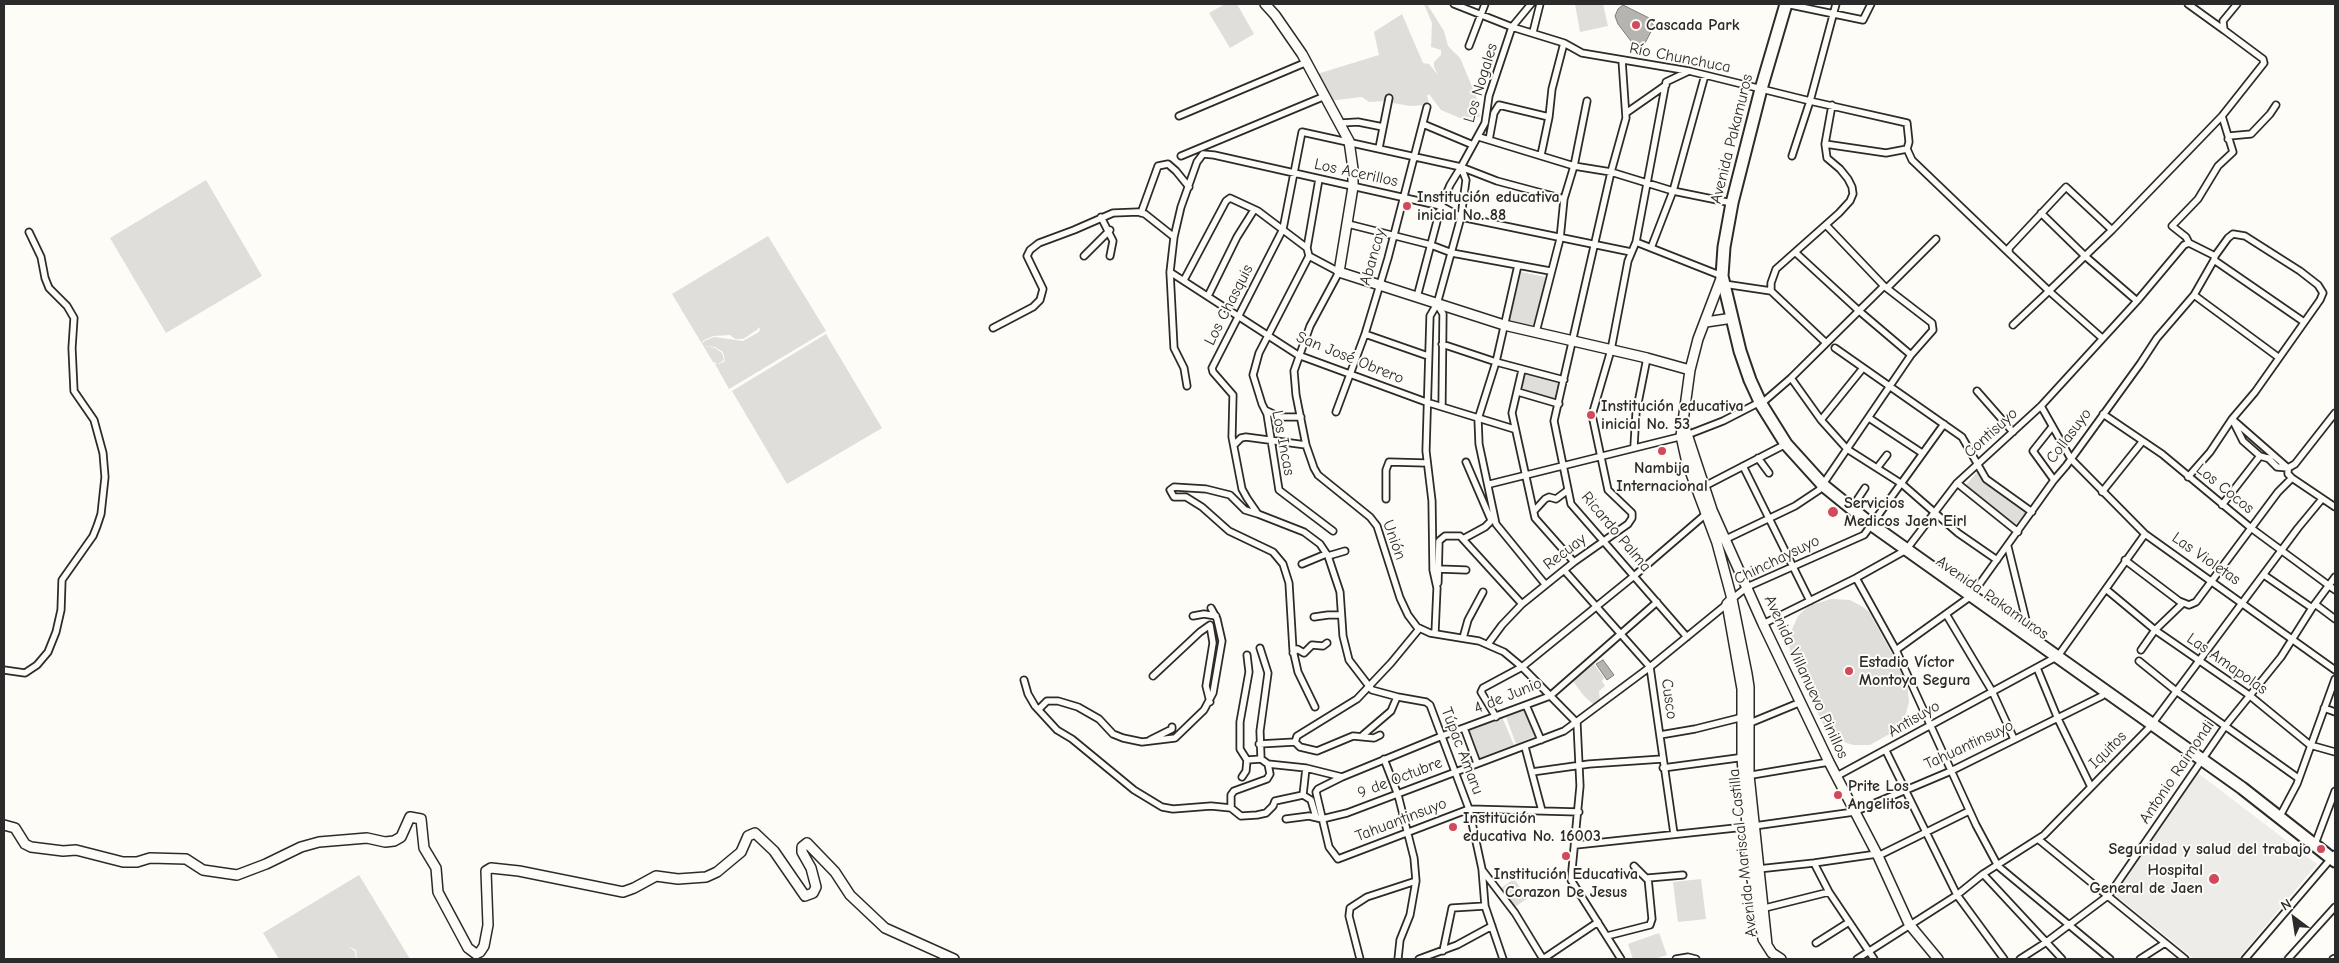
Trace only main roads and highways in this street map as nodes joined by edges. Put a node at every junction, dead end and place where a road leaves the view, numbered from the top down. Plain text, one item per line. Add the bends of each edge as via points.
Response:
1 (1786, 4) edge
2 (1821, 488) junction
3 (1870, 528) junction
4 (1968, 598) junction
5 (2055, 658) junction
6 (2150, 726) junction
7 (2201, 762) junction
8 (2332, 861) edge

1 - 2 highway, Avenida Pakamuros via 1760,90 1732,203 1724,246 1723,280 1729,318 1758,404 1784,445
2 - 3 highway, Avenida Pakamuros
2 - 3 highway, Avenida Pakamuros via 1851,509
3 - 4 highway, Avenida Pakamuros
4 - 5 highway, Avenida Pakamuros
4 - 5 highway, Avenida Pakamuros
5 - 6 highway, Avenida Pakamuros
5 - 6 highway, Avenida Pakamuros via 2102,696
6 - 7 highway, Avenida Pakamuros
7 - 8 highway, Avenida Pakamuros
7 - 8 highway, Avenida Pakamuros via 2280,816

